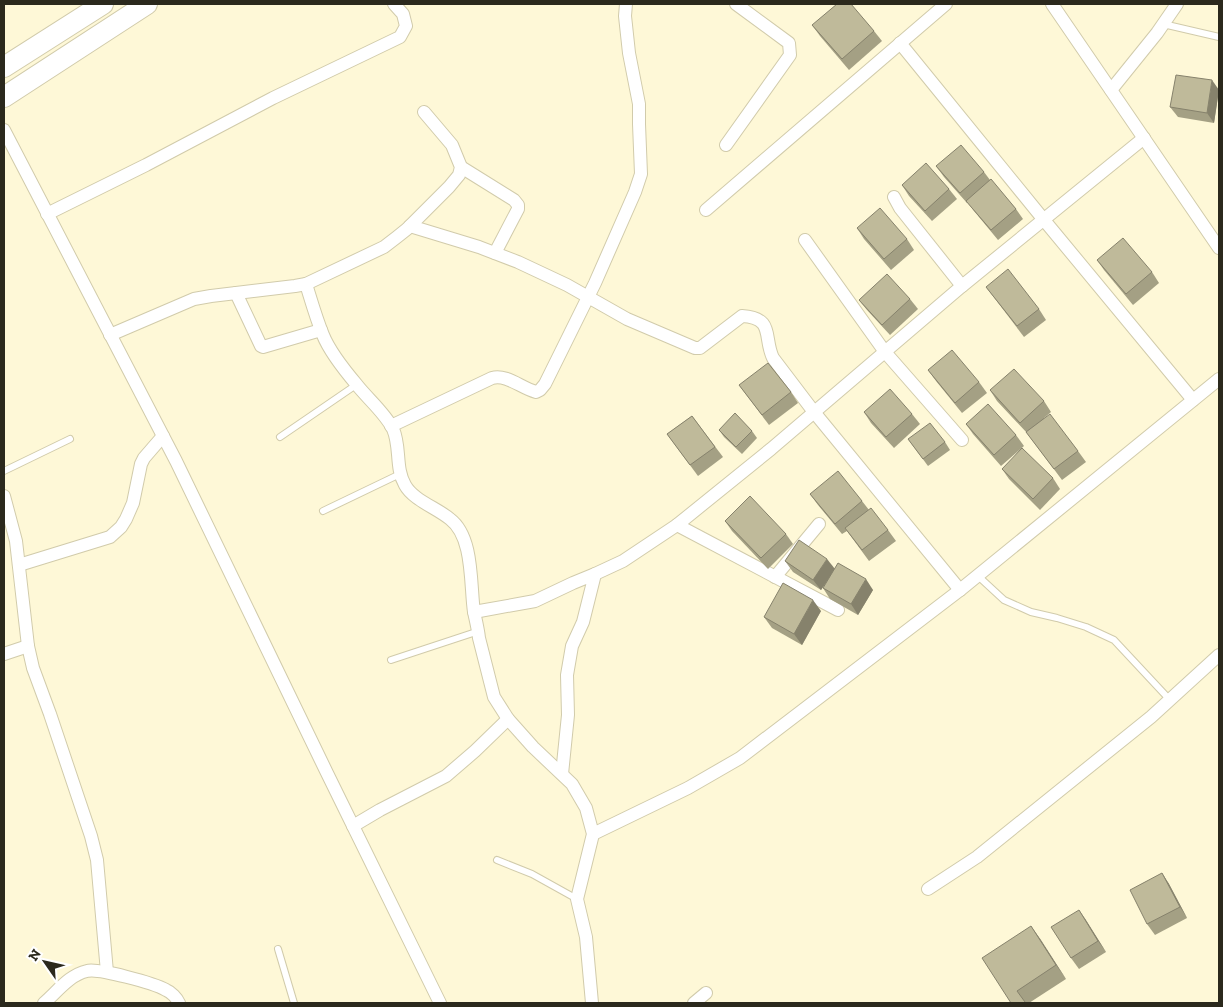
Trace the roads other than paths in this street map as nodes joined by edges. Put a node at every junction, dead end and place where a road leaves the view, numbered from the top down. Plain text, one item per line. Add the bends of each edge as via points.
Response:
1 (103, 4) edge
2 (147, 4) edge
3 (394, 4) edge
4 (626, 4) edge
5 (736, 4) edge
6 (946, 4) edge
7 (1052, 4) edge
8 (1177, 4) edge
9 (1163, 24) junction
10 (1219, 37) edge
11 (900, 43) junction
12 (4, 67) edge
13 (1111, 90) junction
14 (4, 97) edge
15 (424, 112) dead end
16 (4, 130) edge
17 (1144, 138) junction
18 (726, 145) dead end
19 (461, 166) junction
20 (894, 197) dead end
21 (706, 210) dead end
22 (47, 214) junction
23 (1044, 220) junction
24 (410, 226) junction
25 (805, 240) dead end
26 (1219, 248) edge
27 (495, 253) junction
28 (306, 284) junction
29 (962, 286) junction
30 (236, 293) junction
31 (588, 297) junction
32 (321, 330) junction
33 (110, 335) junction
34 (885, 352) junction
35 (1219, 379) edge
36 (356, 385) junction
37 (1193, 400) junction
38 (814, 412) junction
39 (391, 426) junction
40 (163, 436) junction
41 (280, 437) dead end
42 (70, 439) dead end
43 (962, 440) dead end
44 (4, 472) edge
45 (400, 474) junction
46 (4, 496) edge
47 (323, 511) dead end
48 (819, 524) dead end
49 (677, 525) junction
50 (19, 564) junction
51 (595, 574) junction
52 (978, 576) junction
53 (776, 577) junction
54 (960, 590) junction
55 (838, 610) dead end
56 (474, 612) junction
57 (478, 631) junction
58 (28, 646) junction
59 (4, 654) edge
60 (1219, 654) edge
61 (391, 660) dead end
62 (1170, 700) junction
63 (508, 719) junction
64 (562, 774) junction
65 (353, 826) junction
66 (593, 834) junction
67 (497, 860) dead end
68 (928, 889) dead end
69 (578, 899) junction
70 (278, 949) dead end
71 (108, 972) junction
72 (706, 993) dead end
73 (437, 1002) edge
74 (44, 1003) edge
75 (179, 1003) edge
76 (294, 1003) edge
77 (592, 1003) edge
78 (694, 1003) edge

1 - 12 main road
2 - 14 main road
3 - 22 street via 406,26 400,37
4 - 31 street via 629,53 639,104 641,174
5 - 18 street via 789,43 790,55
6 - 11 street
7 - 13 street
8 - 9 street
9 - 10 lane
9 - 13 street
11 - 21 street
11 - 23 street
13 - 17 street
15 - 19 street via 452,145
16 - 22 street
17 - 23 street
17 - 26 street
19 - 24 street via 459,175 449,187
19 - 27 street via 518,205
20 - 29 street
22 - 33 street
23 - 29 street
23 - 37 street
24 - 27 street
24 - 28 street via 384,247
25 - 34 street
27 - 31 street
28 - 30 street
28 - 32 street
29 - 34 street
30 - 32 street via 263,347
30 - 33 street via 194,299
31 - 38 street via 626,319 695,348 700,348 742,316 752,316 762,322 768,332 773,358
31 - 39 street via 540,390 536,392 498,376
32 - 36 street
33 - 40 street
34 - 38 street
34 - 43 street
35 - 37 street
36 - 39 street
36 - 41 lane
37 - 52 street
38 - 49 street
38 - 54 street
39 - 45 street via 396,438
40 - 50 street via 144,458 133,503 121,527 110,537
40 - 65 street
42 - 44 lane
45 - 47 lane
45 - 56 street via 412,494 459,526 468,552
46 - 50 street
48 - 53 street
49 - 51 street via 623,561
49 - 53 street
50 - 58 street
51 - 56 street via 535,601
51 - 64 street via 583,622 572,646 567,675 568,715
52 - 54 street
52 - 62 lane via 1004,600 1031,612 1086,627 1114,640
53 - 55 street
54 - 66 street via 740,758 688,788
56 - 57 street
57 - 61 lane
57 - 63 street via 494,696
58 - 59 street
58 - 71 street via 92,836
60 - 62 street
62 - 68 street via 978,857
63 - 64 street
63 - 65 street via 446,776
64 - 66 street via 586,808
65 - 73 street
66 - 69 street
67 - 69 lane via 532,874
69 - 77 street via 586,937
70 - 76 lane
71 - 74 street via 88,970 73,976
71 - 75 street via 167,990
72 - 78 street

